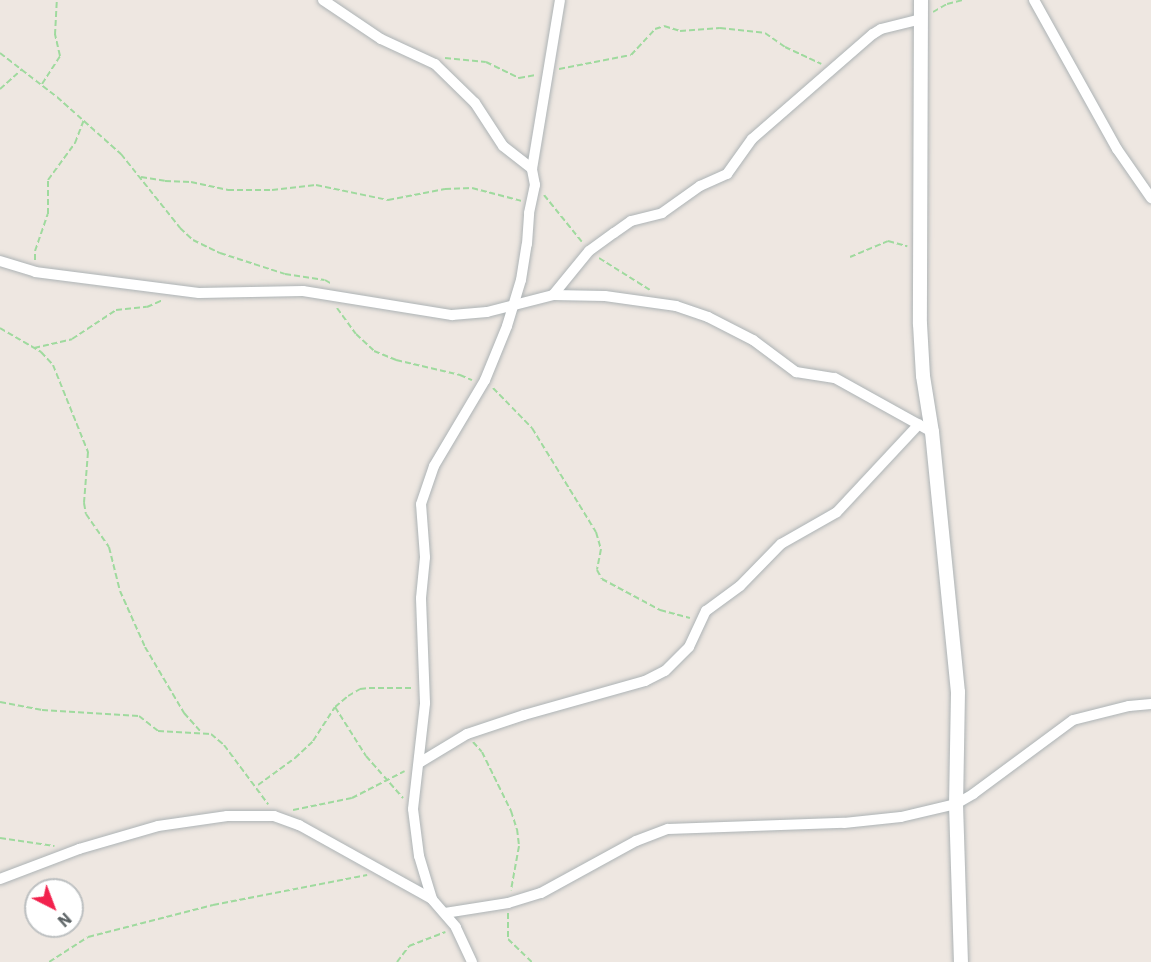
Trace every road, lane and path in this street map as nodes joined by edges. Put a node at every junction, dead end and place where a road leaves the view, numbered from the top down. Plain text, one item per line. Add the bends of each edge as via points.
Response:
1 (57, 0) edge
2 (323, 0) edge
3 (560, 0) edge
4 (921, 0) edge
5 (963, 0) edge
6 (1034, 0) edge
7 (921, 19) junction
8 (0, 53) edge
9 (435, 64) junction
10 (22, 69) junction
11 (831, 70) junction
12 (549, 71) junction
13 (42, 84) junction
14 (0, 89) edge
15 (84, 120) junction
16 (532, 169) junction
17 (141, 177) junction
18 (535, 184) junction
19 (1151, 198) edge
20 (531, 204) junction
21 (918, 250) junction
22 (589, 251) junction
23 (850, 257) dead end
24 (0, 261) edge
25 (35, 272) junction
26 (178, 290) junction
27 (327, 294) junction
28 (657, 294) dead end
29 (553, 295) junction
30 (351, 298) junction
31 (514, 306) junction
32 (0, 328) edge
33 (34, 348) junction
34 (484, 382) junction
35 (919, 424) junction
36 (932, 432) junction
37 (700, 620) junction
38 (425, 688) junction
39 (0, 702) edge
40 (1151, 704) edge
41 (335, 707) junction
42 (201, 732) junction
43 (467, 734) junction
44 (419, 762) junction
45 (385, 780) junction
46 (257, 786) junction
47 (956, 804) junction
48 (413, 809) junction
49 (274, 816) junction
50 (0, 838) edge
51 (79, 849) junction
52 (385, 872) junction
53 (0, 879) edge
54 (432, 899) junction
55 (508, 903) junction
56 (445, 913) junction
57 (456, 927) junction
58 (49, 962) edge
59 (397, 962) edge
60 (472, 962) edge
61 (532, 962) edge
62 (961, 962) edge

1 - 13 path via 59,60
2 - 9 street via 381,39
3 - 12 street
4 - 7 street
5 - 7 path
6 - 19 street via 1117,149
7 - 11 street via 881,29
7 - 21 street
8 - 10 path
9 - 12 path via 447,56 454,57 494,65 519,78
9 - 16 street via 475,103 503,146
10 - 13 path
10 - 14 path
11 - 12 path via 785,47 769,34 720,28 680,31 660,26 632,55
11 - 22 street via 752,139 724,176 700,186 662,213 631,221
12 - 16 street
13 - 15 path
15 - 17 path
15 - 25 path via 75,143 48,180 48,214 35,251
16 - 18 street
17 - 20 path via 228,190 324,186 388,200 472,188
17 - 30 path via 193,240 285,274 325,280
18 - 20 street
18 - 22 path
20 - 31 street
21 - 23 path via 888,241
21 - 36 street via 923,376
22 - 28 path
22 - 29 street
24 - 25 street
25 - 26 street
26 - 27 street
26 - 33 path via 147,307 110,313 72,339
27 - 30 street
27 - 34 path via 351,328 374,351
29 - 31 street
29 - 35 street via 635,299 676,306 708,317 760,343 796,372 835,378
30 - 31 street via 452,315
31 - 34 street
32 - 33 path
33 - 42 path via 53,365 85,440 86,514 110,547 132,621 184,713
34 - 37 path via 532,428 559,470 600,541 597,564 602,579 660,610
34 - 38 street via 434,466 423,493
35 - 36 street
35 - 37 street via 837,512 781,544
36 - 47 street via 958,693
37 - 43 street via 689,647 665,671 645,681
38 - 41 path via 360,689
38 - 44 street
39 - 42 path via 42,710 139,716 158,731
40 - 47 street via 1073,720
41 - 45 path
41 - 46 path via 313,741
42 - 46 path via 217,738
43 - 44 street
43 - 55 path via 482,752 517,829 519,846
44 - 45 path
44 - 48 street
45 - 48 path
45 - 49 path via 352,798
46 - 49 path
47 - 55 street via 901,817 844,823 668,829 636,841 561,885
47 - 62 street
48 - 54 street
49 - 51 street via 227,816 158,826
49 - 52 street via 299,825
50 - 51 path
51 - 53 street
52 - 54 street
52 - 58 path via 268,893 88,937
54 - 56 street
55 - 56 street
55 - 61 path via 506,934
56 - 57 street
57 - 59 path via 409,946
57 - 60 street

